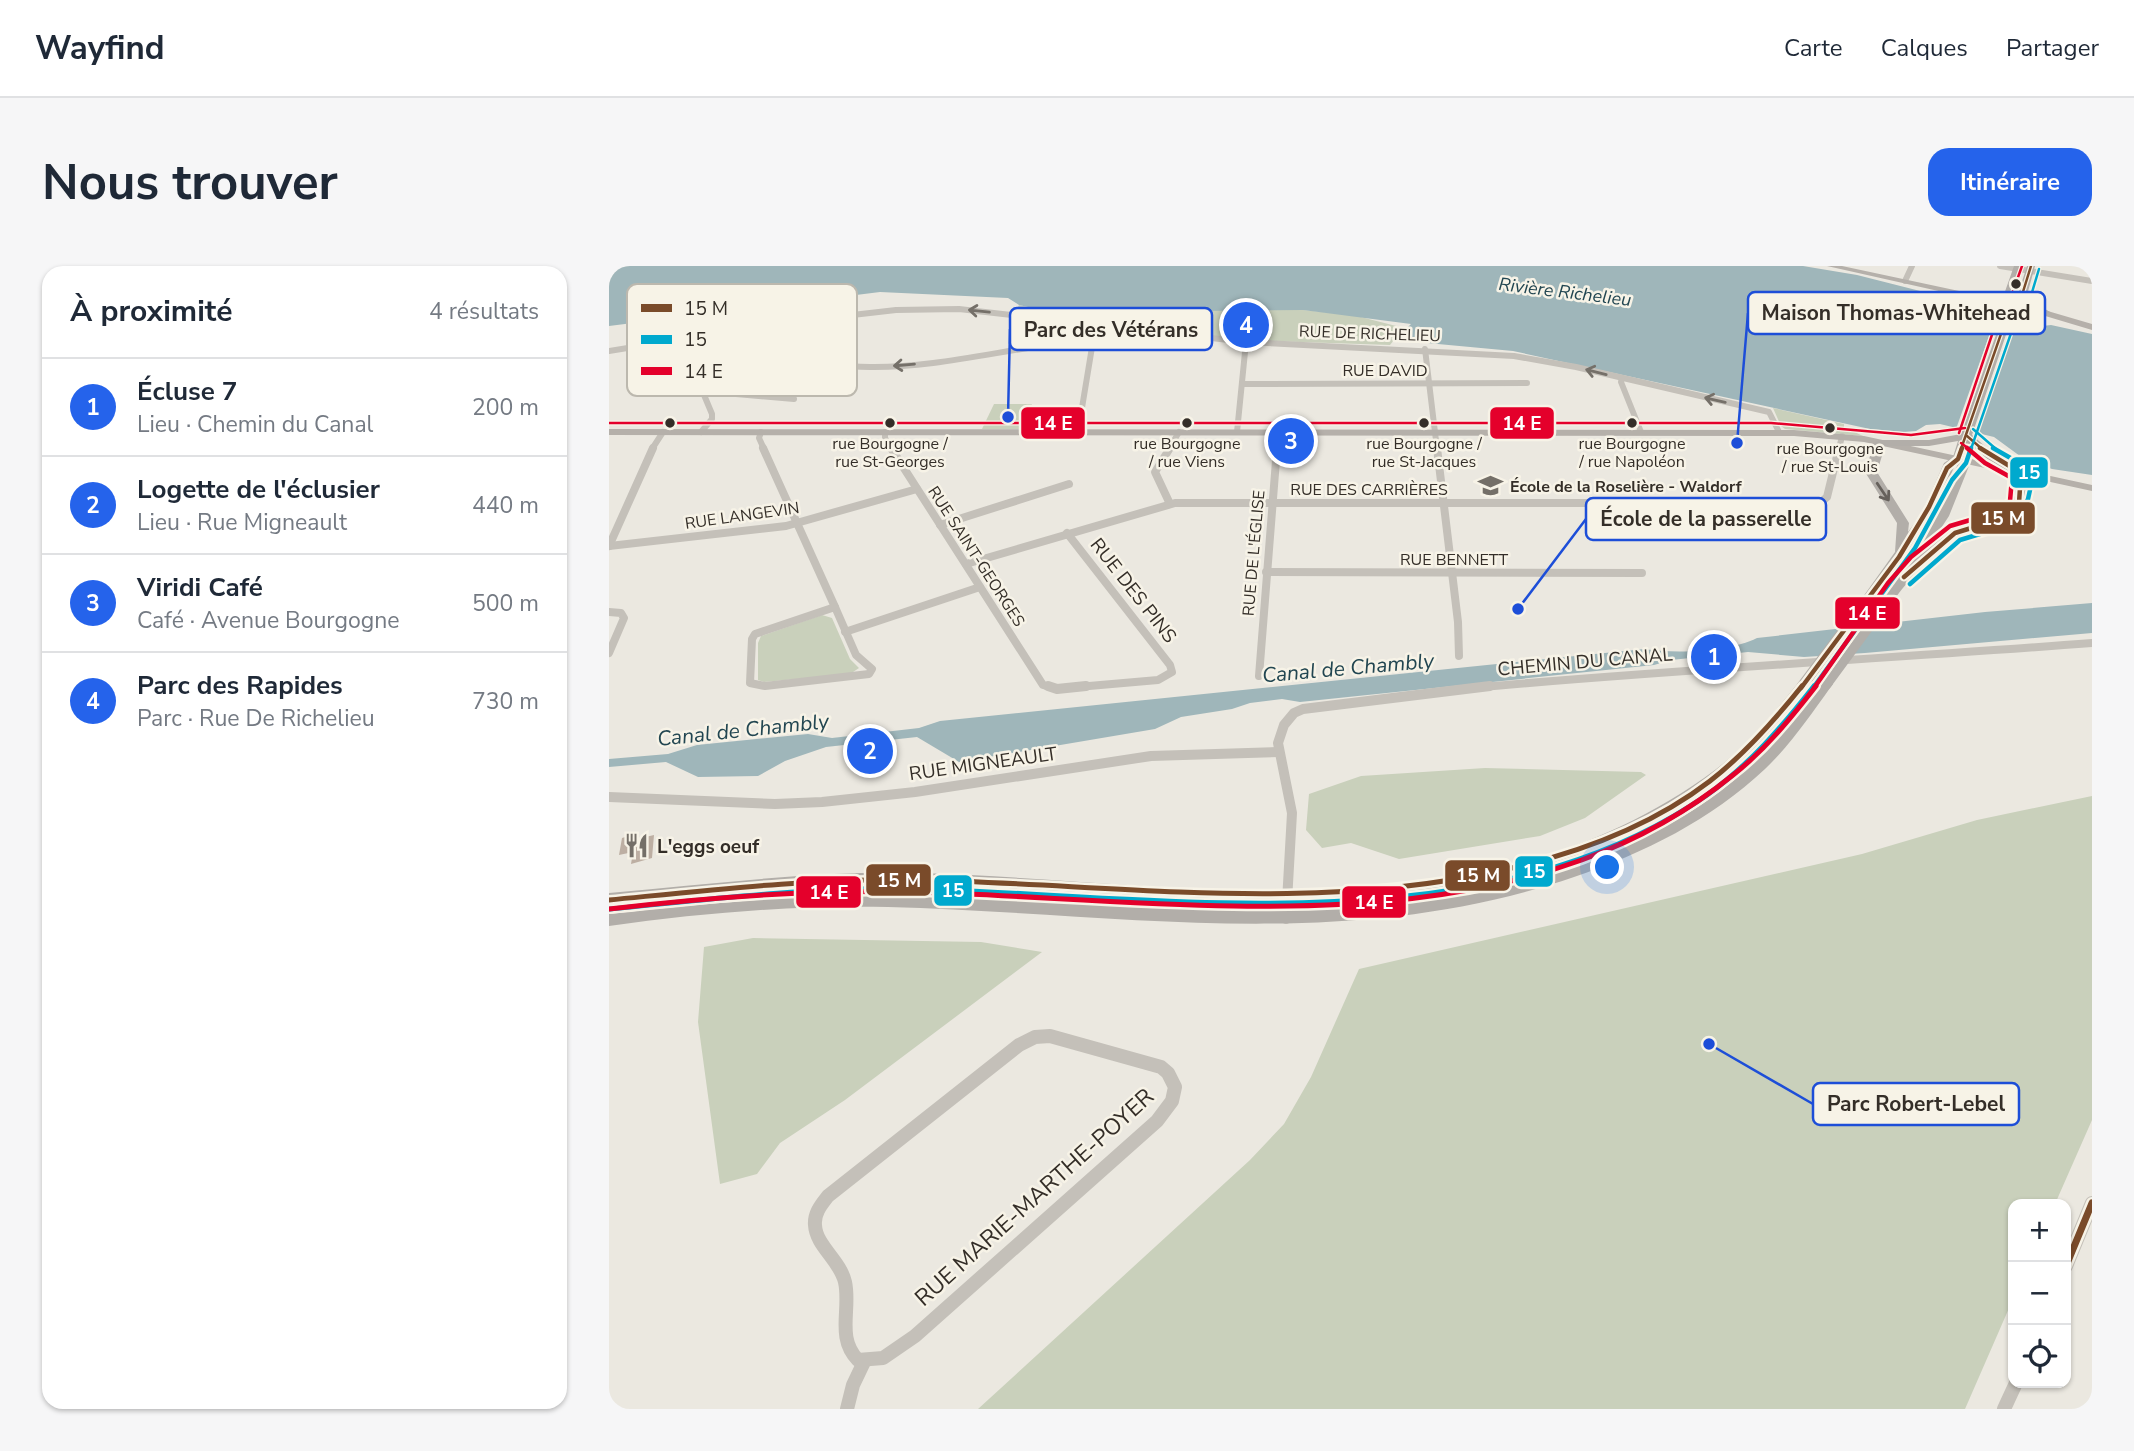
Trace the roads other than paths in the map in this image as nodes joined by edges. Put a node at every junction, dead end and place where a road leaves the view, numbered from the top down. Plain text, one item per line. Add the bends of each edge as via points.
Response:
1 (1831, 266) edge
2 (1912, 266) edge
3 (2000, 266) edge
4 (2017, 267) edge
5 (2030, 268) edge
6 (1905, 281) junction
7 (2092, 281) edge
8 (1982, 298) junction
9 (2009, 304) junction
10 (2045, 312) joint
11 (857, 315) edge
12 (1095, 326) junction
13 (2092, 327) edge
14 (1093, 340) junction
15 (1246, 342) junction
16 (627, 349) edge
17 (1425, 349) junction
18 (609, 351) edge
19 (857, 366) edge
20 (1622, 378) junction
21 (1527, 383) dead end
22 (1242, 384) junction
23 (1429, 384) junction
24 (704, 396) edge
25 (760, 396) edge
26 (794, 399) dead end
27 (609, 432) edge
28 (663, 432) junction
29 (701, 432) junction
30 (761, 432) junction
31 (885, 432) junction
32 (1077, 432) junction
33 (1179, 432) junction
34 (1237, 432) junction
35 (1278, 432) junction
36 (1435, 432) junction
37 (1641, 432) junction
38 (1780, 432) junction
39 (1842, 436) junction
40 (1967, 436) junction
41 (1879, 443) junction
42 (1958, 459) junction
43 (2021, 473) junction
44 (1069, 484) dead end
45 (2092, 488) edge
46 (917, 489) junction
47 (1272, 503) junction
48 (1443, 503) junction
49 (1170, 504) junction
50 (797, 524) junction
51 (940, 525) junction
52 (1067, 533) junction
53 (609, 546) edge
54 (1898, 558) junction
55 (965, 564) junction
56 (1266, 572) junction
57 (1451, 573) junction
58 (1642, 573) dead end
59 (1902, 579) junction
60 (980, 587) junction
61 (835, 607) junction
62 (609, 612) edge
63 (845, 632) junction
64 (2092, 643) edge
65 (609, 653) edge
66 (1459, 656) dead end
67 (1259, 676) dead end
68 (1052, 689) joint
69 (1279, 752) junction
70 (609, 797) edge
71 (1287, 899) junction
72 (609, 900) edge
73 (609, 918) edge
74 (1286, 919) junction
75 (2092, 1203) edge
76 (2068, 1262) edge
77 (864, 1362) junction
78 (2014, 1388) edge
79 (848, 1409) edge
80 (2004, 1409) edge

1 - 6 street
2 - 6 street
3 - 4 street
4 - 5 street
4 - 9 main road
5 - 7 street
5 - 9 main road via 2019,300
6 - 8 street
8 - 9 main road
8 - 9 main road
9 - 10 main road
9 - 40 main road
10 - 13 street
12 -> 11 street, RUE DE RICHELIEU via 975,310 923,308
12 - 14 street
12 - 15 street, RUE DE RICHELIEU
14 -> 19 street via 1022,346 956,359
14 - 32 street
15 - 17 street, RUE DE RICHELIEU
15 - 22 street
16 - 18 street, RUE DE RICHELIEU
20 -> 17 street, RUE DE RICHELIEU via 1521,357
17 - 23 street
20 - 37 street
38 -> 20 street, RUE DE RICHELIEU via 1769,412
21 - 23 street, RUE DAVID
22 - 23 street, RUE DAVID
22 - 34 street
23 - 36 street
24 - 29 street via 712,416
25 - 26 street
27 - 28 street
28 - 29 street
28 - 53 street
29 - 30 street
30 - 31 street
30 - 50 street via 759,438
31 - 32 street
31 - 46 street, RUE SAINT-GEORGES
32 - 33 street
33 - 34 street
33 - 49 street via 1155,472
34 - 35 street
35 - 36 street
35 - 47 street, RUE DE L'ÉGLISE
36 - 37 street
36 - 48 street
37 - 38 street
38 - 39 street
39 - 41 street
39 - 48 street, RUE DES CARRIÈRES via 1824,502
40 - 41 main road via 1934,443
40 - 42 main road
40 - 43 main road
41 - 42 street
41 -> 54 main road via 1871,472 1903,523
42 - 43 street
42 - 54 main road via 1950,463 1928,513
42 - 59 main road via 1963,466 1952,496
43 - 45 street
43 - 59 main road via 2015,510 1952,535
44 - 51 street
46 - 50 street, RUE LANGEVIN
46 - 51 street, RUE SAINT-GEORGES
47 - 48 street, RUE DES CARRIÈRES
47 - 49 street, RUE DES CARRIÈRES
47 - 56 street, RUE DE L'ÉGLISE
48 - 57 street
49 - 52 street, RUE DES CARRIÈRES
50 - 53 street, RUE LANGEVIN
50 - 61 street
51 - 55 street, RUE SAINT-GEORGES
52 - 55 street, RUE DES CARRIÈRES
52 - 68 street, RUE DES PINS via 1172,671 1158,680
54 - 71 main road, bridge via 1762,736 1722,773 1678,803 1615,835 1551,859 1462,882 1382,894
55 - 60 street, RUE SAINT-GEORGES
56 - 57 street, RUE BENNETT
56 - 67 street, RUE DE L'ÉGLISE
57 - 58 street, RUE BENNETT
57 - 66 street
59 - 74 main road, bridge via 1779,744 1740,781 1694,814 1625,851 1539,883 1463,902 1380,914
60 - 63 street
60 - 68 street, RUE SAINT-GEORGES via 1043,685
61 - 63 street
61 - 63 street via 755,634 750,683 765,686 869,674 872,667 858,658
62 - 65 street via 621,613 624,618
64 - 69 street, CHEMIN DU CANAL via 1849,662 1754,664 1338,703 1303,709 1289,718 1280,731
69 - 70 street, RUE MIGNEAULT via 1159,755 814,803
69 - 71 street, CHEMIN DU CANAL via 1292,813
71 - 72 main road via 883,879
71 - 74 street, CHEMIN DU CANAL
73 - 74 main road via 699,907 858,900
75 - 76 street
77 - 77 street, RUE MARIE-MARTHE-POYER via 849,1348 844,1276 815,1232 816,1212 828,1196 1034,1037 1050,1036 1168,1072 1175,1084 1174,1099 1157,1121 905,1344 883,1358
77 - 79 street
78 - 80 street

